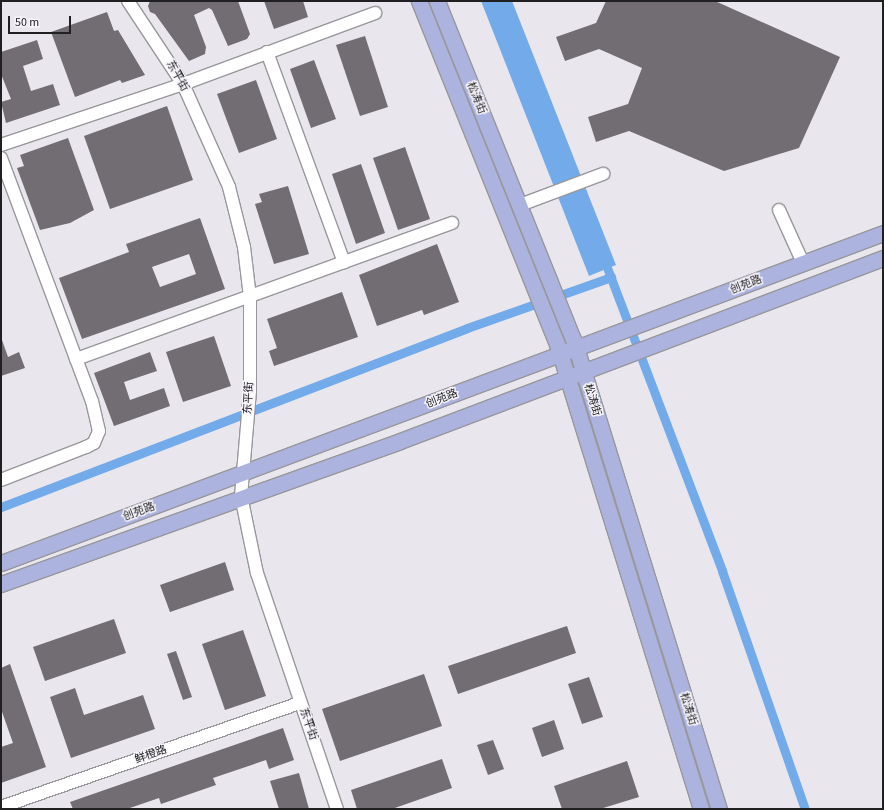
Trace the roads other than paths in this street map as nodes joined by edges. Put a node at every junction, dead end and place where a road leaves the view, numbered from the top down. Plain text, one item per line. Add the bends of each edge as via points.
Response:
1 (128, 1) edge
2 (419, 1) edge
3 (437, 1) edge
4 (375, 13) dead end
5 (266, 52) junction
6 (183, 84) junction
7 (1, 145) edge
8 (1, 158) edge
9 (603, 174) dead end
10 (520, 205) junction
11 (779, 210) dead end
12 (452, 223) dead end
13 (883, 233) edge
14 (883, 258) edge
15 (344, 262) junction
16 (803, 264) junction
17 (250, 297) junction
18 (577, 349) junction
19 (561, 355) junction
20 (76, 360) junction
21 (583, 371) junction
22 (567, 377) junction
23 (243, 474) junction
24 (1, 480) edge
25 (242, 496) junction
26 (1, 563) edge
27 (1, 584) edge
28 (300, 702) junction
29 (1, 807) edge
30 (337, 809) edge
31 (701, 809) edge
32 (719, 809) edge

1 - 6 street, 东平街
2 - 19 main road, 松涛街
3 - 10 main road, 松涛街
4 - 5 street
5 - 6 street
5 - 15 street
6 - 7 street
6 - 17 street, 东平街 via 229,187 244,247
8 - 20 street
9 - 10 street
10 - 18 main road, 松涛街
11 - 16 street
12 - 15 street
13 - 16 main road, 创苑路
14 - 21 main road, 创苑路
15 - 17 street
16 - 18 main road, 创苑路
17 - 20 street
17 - 23 street, 东平街 via 250,391
18 - 19 main road, 创苑路
18 - 21 main road, 松涛街
19 - 22 main road, 松涛街
19 - 23 main road, 创苑路
20 - 24 street via 98,423 98,437 94,443
21 - 22 main road, 创苑路
21 - 32 main road, 松涛街
22 - 25 main road, 创苑路 via 400,441
22 - 31 main road, 松涛街
23 - 25 street, 东平街
23 - 26 main road, 创苑路
25 - 27 main road, 创苑路
25 - 28 street, 东平街 via 258,573
28 - 29 street, 鲜橙路
28 - 30 street, 东平街

